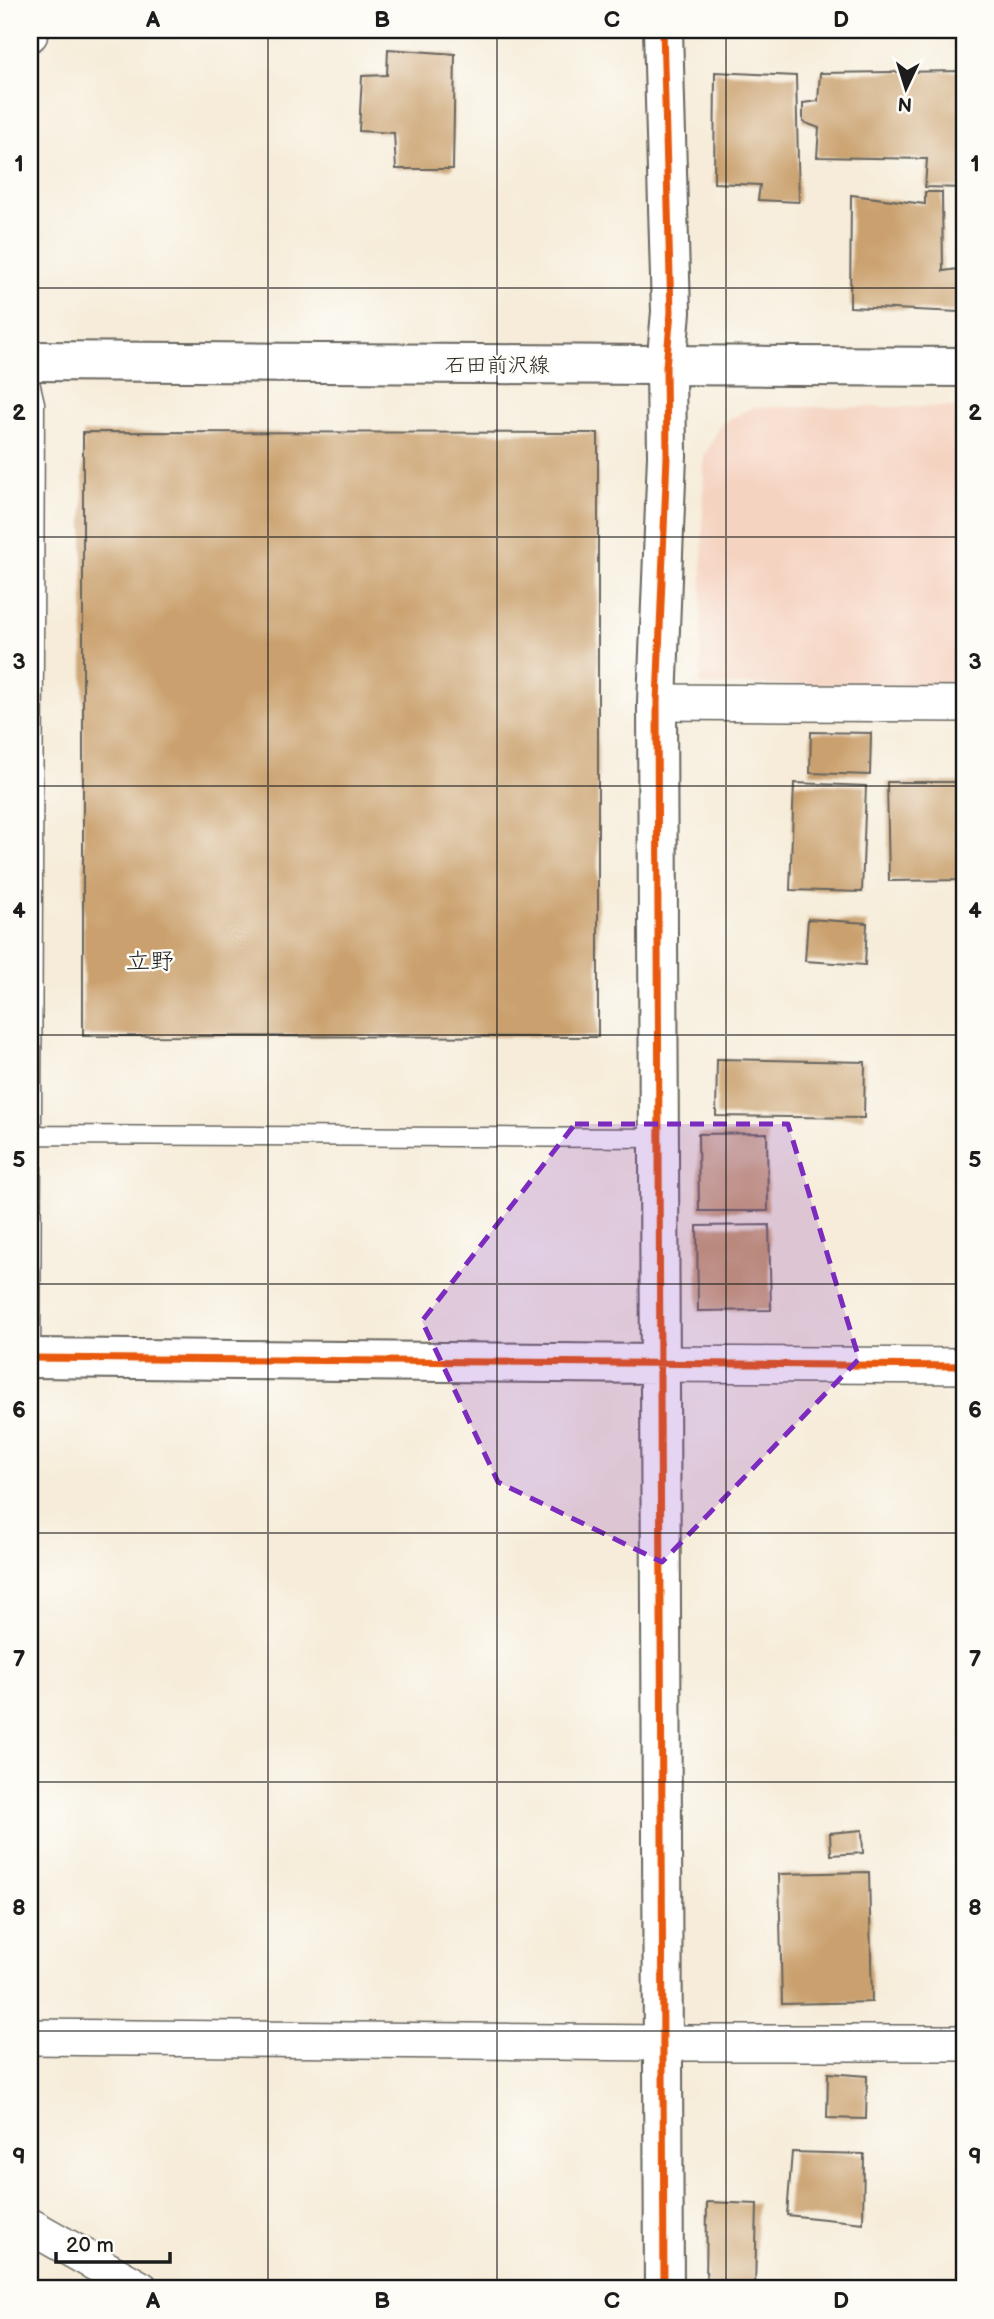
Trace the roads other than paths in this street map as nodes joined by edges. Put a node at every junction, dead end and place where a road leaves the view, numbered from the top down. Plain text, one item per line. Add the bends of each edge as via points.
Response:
1 (663, 30) edge
2 (30, 361) edge
3 (666, 367) junction
4 (964, 368) edge
5 (30, 382) edge
6 (657, 702) junction
7 (964, 704) edge
8 (33, 868) edge
9 (33, 1135) junction
10 (659, 1138) junction
11 (30, 1358) edge
12 (660, 1364) junction
13 (964, 1366) edge
14 (30, 2037) edge
15 (664, 2043) junction
16 (964, 2043) edge
17 (30, 2226) edge
18 (141, 2289) edge
19 (664, 2289) edge

1 - 3 street via 671,312
2 - 3 street, 石田前沢線
3 - 4 street, 石田前沢線
3 - 6 street
5 - 8 lane via 35,403
6 - 7 street
6 - 10 street
8 - 9 lane
9 - 10 lane
9 - 11 lane
10 - 12 street
11 - 12 street
12 - 13 street
12 - 15 street
14 - 15 street
15 - 16 street
15 - 19 street
17 - 18 street

